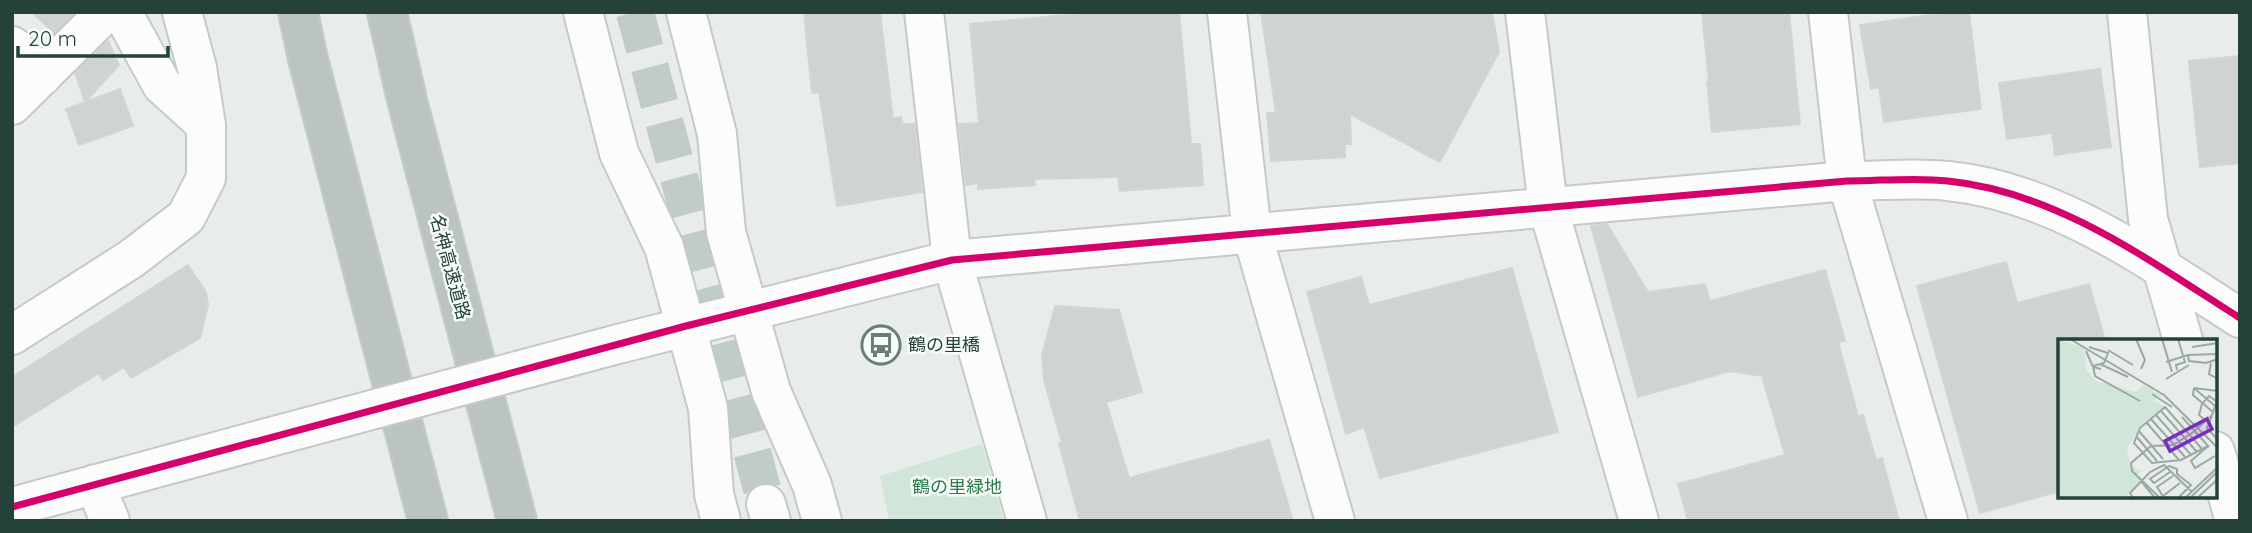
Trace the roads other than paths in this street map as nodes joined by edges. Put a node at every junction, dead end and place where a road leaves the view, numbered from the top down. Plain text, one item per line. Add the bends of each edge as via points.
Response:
1 (106, 12) edge
2 (122, 12) edge
3 (182, 12) edge
4 (298, 12) edge
5 (387, 12) edge
6 (583, 12) edge
7 (686, 12) edge
8 (924, 12) edge
9 (1227, 12) edge
10 (1525, 12) edge
11 (1828, 12) edge
12 (2127, 12) edge
13 (12, 46) edge
14 (42, 76) junction
15 (12, 106) edge
16 (206, 125) junction
17 (1847, 181) junction
18 (1548, 207) junction
19 (1252, 233) junction
20 (952, 260) junction
21 (2163, 270) junction
22 (748, 310) junction
23 (2240, 318) edge
24 (686, 326) junction
25 (12, 335) edge
26 (2182, 339) edge
27 (2217, 459) edge
28 (96, 484) junction
29 (12, 507) edge
30 (110, 521) edge
31 (428, 521) edge
32 (517, 521) edge
33 (721, 521) edge
34 (821, 521) edge
35 (1027, 521) edge
36 (1335, 521) edge
37 (1639, 521) edge
38 (1948, 521) edge
39 (2235, 521) edge

1 - 14 street
2 - 16 street via 162,85
3 - 16 street
4 - 31 highway
5 - 32 highway, 名神高速道路
6 - 24 street via 619,153 664,247
7 - 22 street via 717,134 726,232
8 - 20 street
9 - 19 street
10 - 18 street
11 - 17 street
12 - 21 street via 2148,219
13 - 14 street
14 - 15 street
16 - 25 street via 206,178 186,217 131,259
17 - 18 street
17 - 21 street via 1947,180 1996,189 2080,222
17 - 38 street
18 - 19 street
18 - 37 street
19 - 20 street
19 - 36 street
20 - 22 street
20 - 35 street
21 - 23 street
21 - 26 street
22 - 24 street
22 - 34 street via 771,391 812,485
24 - 28 street, bridge
24 - 33 street via 708,408 714,494
27 - 39 street
28 - 29 street
28 - 30 street

